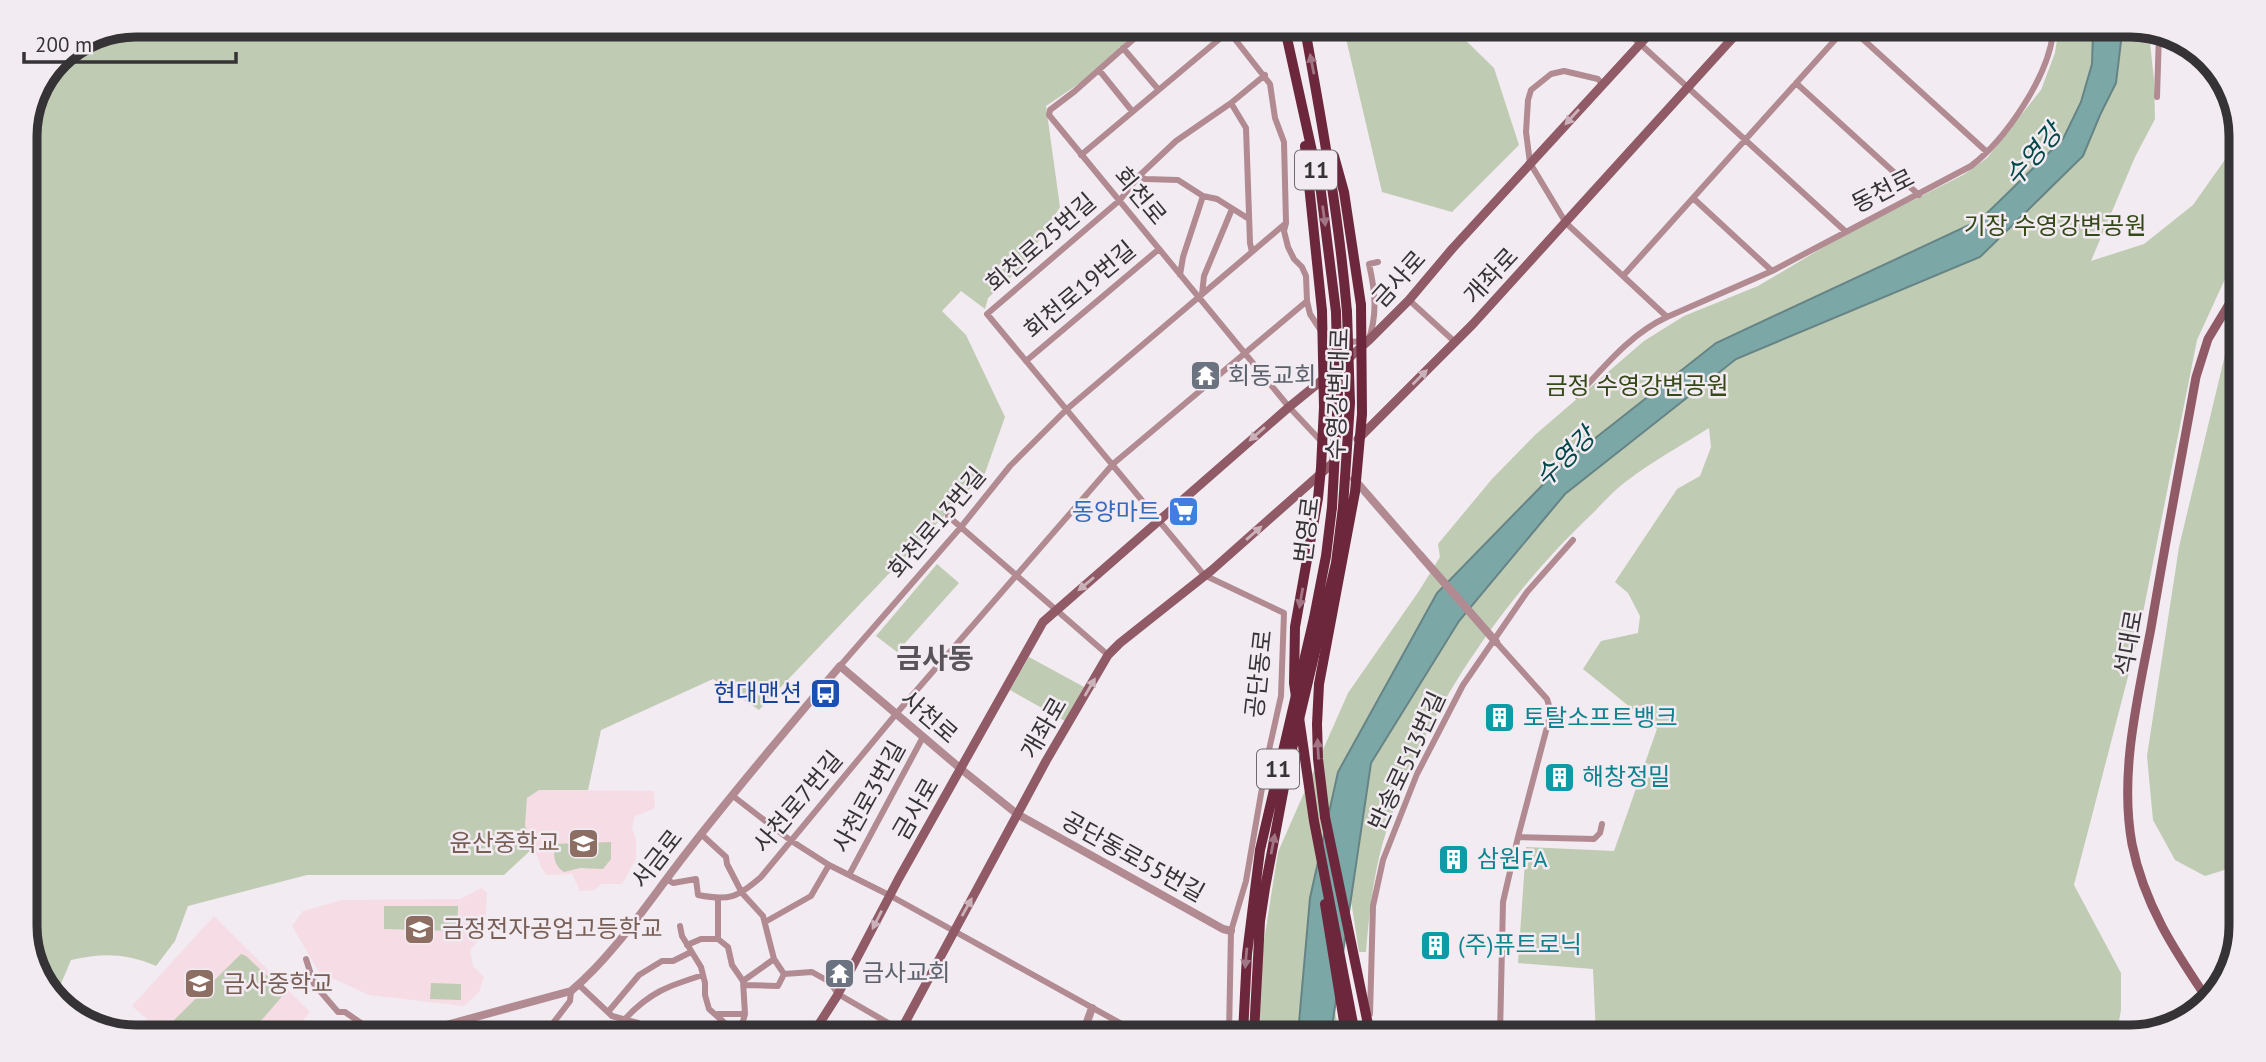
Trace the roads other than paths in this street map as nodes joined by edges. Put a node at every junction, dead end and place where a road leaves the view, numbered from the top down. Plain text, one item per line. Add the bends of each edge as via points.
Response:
1 (1135, 37) edge
2 (1220, 37) edge
3 (1234, 37) edge
4 (1287, 37) edge
5 (1306, 37) edge
6 (1633, 37) edge
7 (1646, 37) edge
8 (1734, 37) edge
9 (1837, 37) edge
10 (1860, 37) edge
11 (2052, 37) edge
12 (2159, 41) edge
13 (1640, 43) junction
14 (1123, 48) junction
15 (1099, 70) junction
16 (1265, 75) junction
17 (1796, 83) junction
18 (1602, 84) junction
19 (1689, 87) junction
20 (1158, 89) junction
21 (2157, 97) dead end
22 (1318, 99) junction
23 (1300, 101) junction
24 (1231, 103) junction
25 (1132, 111) junction
26 (1746, 139) junction
27 (1987, 152) junction
28 (1082, 155) junction
29 (1530, 163) junction
30 (1139, 176) junction
31 (1919, 195) junction
32 (1203, 196) junction
33 (1693, 198) junction
34 (1120, 200) junction
35 (1232, 209) junction
36 (1249, 219) junction
37 (1286, 223) junction
38 (1566, 223) junction
39 (1845, 231) junction
40 (1159, 249) junction
41 (1252, 252) junction
42 (1378, 262) dead end
43 (1772, 271) junction
44 (1180, 275) junction
45 (1623, 275) junction
46 (1200, 295) junction
47 (1409, 300) junction
48 (1307, 301) junction
49 (2229, 305) edge
50 (1341, 312) junction
51 (1316, 313) junction
52 (1667, 317) junction
53 (1368, 341) junction
54 (1455, 342) junction
55 (1329, 343) junction
56 (1246, 353) junction
57 (1026, 361) junction
58 (1331, 372) junction
59 (1577, 396) dead end
60 (1289, 407) junction
61 (1067, 409) junction
62 (1338, 459) junction
63 (1113, 464) junction
64 (1353, 478) junction
65 (1313, 482) junction
66 (1338, 507) junction
67 (948, 516) dead end
68 (1160, 520) junction
69 (961, 527) junction
70 (1573, 540) dead end
71 (1016, 574) junction
72 (1204, 575) junction
73 (1057, 608) junction
74 (1496, 642) joint
75 (1108, 655) junction
76 (840, 666) junction
77 (896, 714) junction
78 (923, 737) junction
79 (961, 769) junction
80 (733, 796) junction
81 (1017, 814) junction
82 (1319, 819) junction
83 (1602, 824) dead end
84 (701, 834) junction
85 (1518, 836) junction
86 (790, 841) junction
87 (829, 865) junction
88 (849, 875) junction
89 (666, 879) junction
90 (742, 893) junction
91 (890, 895) junction
92 (718, 899) junction
93 (765, 922) junction
94 (680, 926) dead end
95 (954, 931) junction
96 (1231, 931) junction
97 (719, 939) junction
98 (687, 945) junction
99 (691, 952) junction
100 (306, 959) dead end
101 (774, 959) junction
102 (784, 974) junction
103 (704, 975) junction
104 (743, 983) junction
105 (579, 985) junction
106 (571, 991) junction
107 (838, 994) junction
108 (2203, 994) edge
109 (1092, 1008) junction
110 (608, 1012) junction
111 (718, 1014) junction
112 (745, 1014) junction
113 (625, 1020) junction
114 (554, 1023) joint
115 (364, 1025) edge
116 (446, 1025) edge
117 (556, 1025) edge
118 (638, 1025) edge
119 (730, 1025) edge
120 (740, 1025) edge
121 (818, 1025) edge
122 (890, 1025) edge
123 (906, 1025) edge
124 (1086, 1025) edge
125 (1123, 1025) edge
126 (1229, 1025) edge
127 (1243, 1025) edge
128 (1254, 1025) edge
129 (1344, 1025) edge
130 (1353, 1025) edge
131 (1361, 1025) edge
132 (1370, 1025) edge
133 (1371, 1025) edge
134 (1500, 1025) edge

1 - 14 street, 회천로
2 - 20 street
3 - 16 street
4 - 23 highway, 번영로 / 11
22 -> 5 highway, 번영로 / 11
6 - 13 street
7 - 13 main road, 금사로
8 - 19 main road, 개좌로
9 - 17 street
10 - 27 street
11 - 27 street, 동천로 via 2034,88
12 - 21 street
13 - 18 main road, 금사로
13 - 19 street
14 - 15 street, 회천로
14 - 20 street
15 - 25 street
15 - 28 street, 회천로 via 1050,110 1049,115
16 - 24 street, 회천로25번길
16 - 37 street via 1284,142
17 - 26 street
17 - 31 street
18 -> 29 main road, 금사로
18 - 29 street via 1590,76 1564,71 1551,74 1531,90 1526,132
19 - 26 street
19 - 38 main road, 개좌로
20 - 25 street
22 - 50 highway, 번영로 / 11 via 1342,252
82 -> 22 highway, 수영강변대로, bridge via 1319,684 1355,492 1362,414 1361,305 1344,192
23 -> 50 highway, 번영로 / 11
23 - 51 highway
24 - 30 street, 회천로25번길 via 1176,141
24 - 36 street via 1246,128
25 - 28 street
26 - 33 street
26 - 39 street
27 - 31 street, 동천로
28 - 34 street, 회천로
29 - 38 street
29 - 47 main road, 금사로
30 - 32 street via 1178,180
30 - 34 street, 회천로25번길
31 - 39 street, 동천로
32 - 35 street
32 - 44 street
33 - 43 street
33 - 45 street
34 - 40 street, 회천로
34 - 57 street, 회천로25번길 via 987,314
35 - 36 street
35 - 46 street
36 - 41 street
37 - 41 street, 회천로13번길
37 - 48 street via 1288,247 1306,275
38 - 45 street
38 - 54 main road, 개좌로
39 - 43 street, 동천로
40 - 44 street, 회천로
40 - 57 street, 회천로19번길
41 - 46 street, 회천로13번길
42 - 53 street via 1369,264 1375,290 1374,324
43 - 52 street, 동천로
44 - 46 street, 회천로
45 - 52 street
46 - 56 street, 회천로
46 - 61 street, 회천로13번길
47 - 53 main road, 금사로
47 - 54 street
48 - 51 street
48 - 56 street
49 - 108 main road, 석대로 via 2208,340 2196,377 2138,701 2129,780 2128,812 2146,893 2169,943
50 - 66 highway, 번영로 / 11, bridge via 1350,403
51 - 55 street
51 -> 82 highway, bridge via 1324,407 1321,468 1293,660
52 - 59 street, 동천로 via 1630,341
53 - 55 street
53 - 58 main road, 금사로
62 -> 54 main road, 개좌로
55 - 58 street
56 - 60 street, 회천로
56 - 63 street, 사천로7번길
57 - 61 street
58 - 60 main road, 금사로
60 - 62 street, 회천로
60 -> 68 main road, 금사로
61 - 63 street
61 - 69 street, 회천로13번길 via 1010,466
62 - 64 street
62 - 65 main road, 개좌로
63 - 68 street
63 - 71 street, 사천로7번길
64 - 65 street
64 - 74 street, bridge
72 -> 65 main road, 개좌로
66 -> 127 highway, 번영로 / 11 via 1260,850
128 -> 66 highway, 번영로 / 11 via 1265,888 1288,766 1336,563
67 - 69 street
68 - 72 street
68 -> 73 main road, 금사로
69 - 71 street
69 - 76 street, 회천로13번길
70 - 133 street, 반송로513번길 via 1527,592 1463,685 1417,774 1383,860 1373,906
71 - 73 street
71 - 77 street, 사천로7번길
72 - 75 main road, 개좌로
72 - 96 street, 공단동로 via 1284,612 1280,696 1246,881
73 - 75 street
73 - 79 main road, 금사로 via 1043,622
74 - 85 street via 1546,698 1552,712
81 -> 75 main road, 개좌로
76 - 77 street, 사천로
76 - 80 street, 서금로
77 - 78 street, 사천로
77 - 86 street, 사천로7번길
78 - 79 street, 사천로
78 - 88 street, 사천로3번길
79 - 81 street, 사천로
79 - 91 main road, 금사로
80 - 84 street, 서금로
80 - 86 street
95 -> 81 main road, 개좌로
81 - 96 street, 공단동로55번길
82 - 129 highway, bridge
82 - 130 highway, bridge
82 - 131 highway
82 - 132 highway
83 - 85 street via 1594,839
84 - 89 street, 서금로
84 - 90 street via 726,857
85 - 134 street via 1503,902
86 - 87 street
86 - 90 street, 사천로7번길
87 - 88 street
87 - 93 street via 811,896
88 - 91 street
89 - 92 street via 673,883 696,879 698,895
89 - 105 street, 서금로
90 - 92 street, 사천로7번길
90 - 93 street
91 - 95 street
91 -> 107 main road, 금사로
92 - 97 street
93 - 101 street
94 - 98 street
95 - 109 street
95 - 123 main road, 개좌로
96 - 126 street, 공단동로
97 - 98 street via 694,940
97 - 104 street via 728,947
98 - 99 street
99 - 103 street
99 - 110 street via 639,975
100 - 115 street via 314,984 338,1012
101 - 102 street
101 - 104 street
102 - 104 street via 778,986
102 - 107 street, 개좌로 via 812,972 830,982
103 - 111 street via 709,1009
103 - 113 street via 642,1000
104 - 112 street
105 - 106 street, 서금로
105 - 110 street
106 - 114 street via 570,1001
106 - 116 street, 서금로
107 - 121 main road, 금사로
107 - 122 street, 개좌로
109 - 124 street
109 - 125 street
110 - 113 street
111 - 112 street
111 - 119 street
112 - 120 street
113 - 118 street
114 - 117 street

